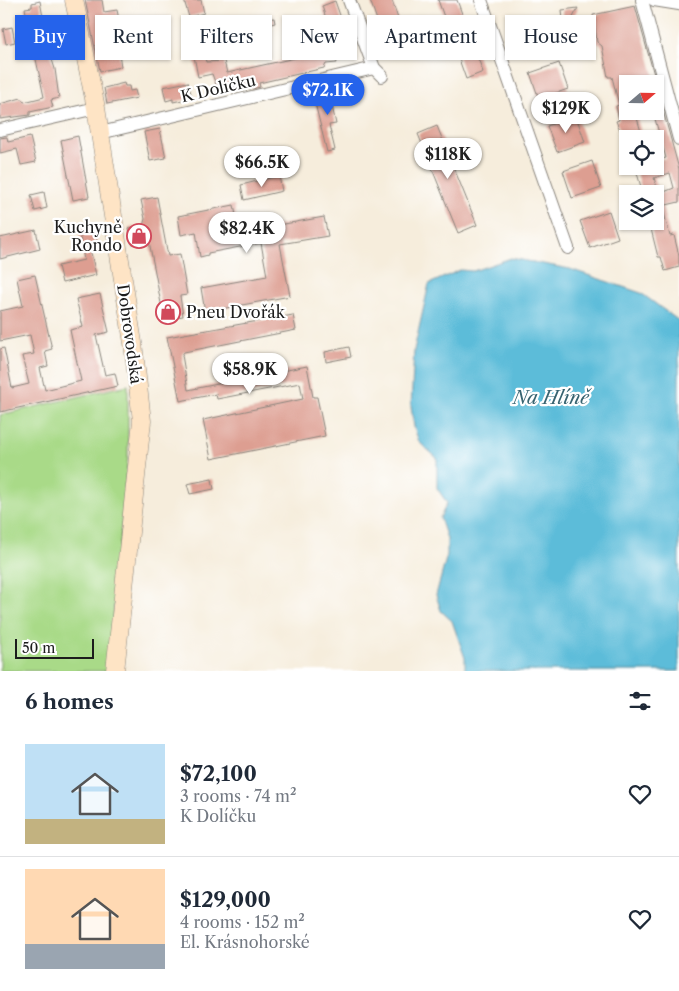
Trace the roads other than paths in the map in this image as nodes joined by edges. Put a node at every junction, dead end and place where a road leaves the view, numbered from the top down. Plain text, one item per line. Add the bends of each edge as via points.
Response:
1 (74, 0) edge
2 (349, 0) edge
3 (481, 0) edge
4 (642, 0) edge
5 (654, 0) edge
6 (679, 4) edge
7 (96, 108) junction
8 (0, 130) edge
9 (100, 133) junction
10 (679, 139) edge
11 (568, 248) dead end
12 (115, 671) edge

1 - 7 street, Dobrovodská
2 - 9 street, K Dolíčku via 378,72
3 - 11 street
4 - 10 street
5 - 6 street
7 - 8 street
7 - 9 street, Dobrovodská
9 - 12 street, Dobrovodská via 142,421

